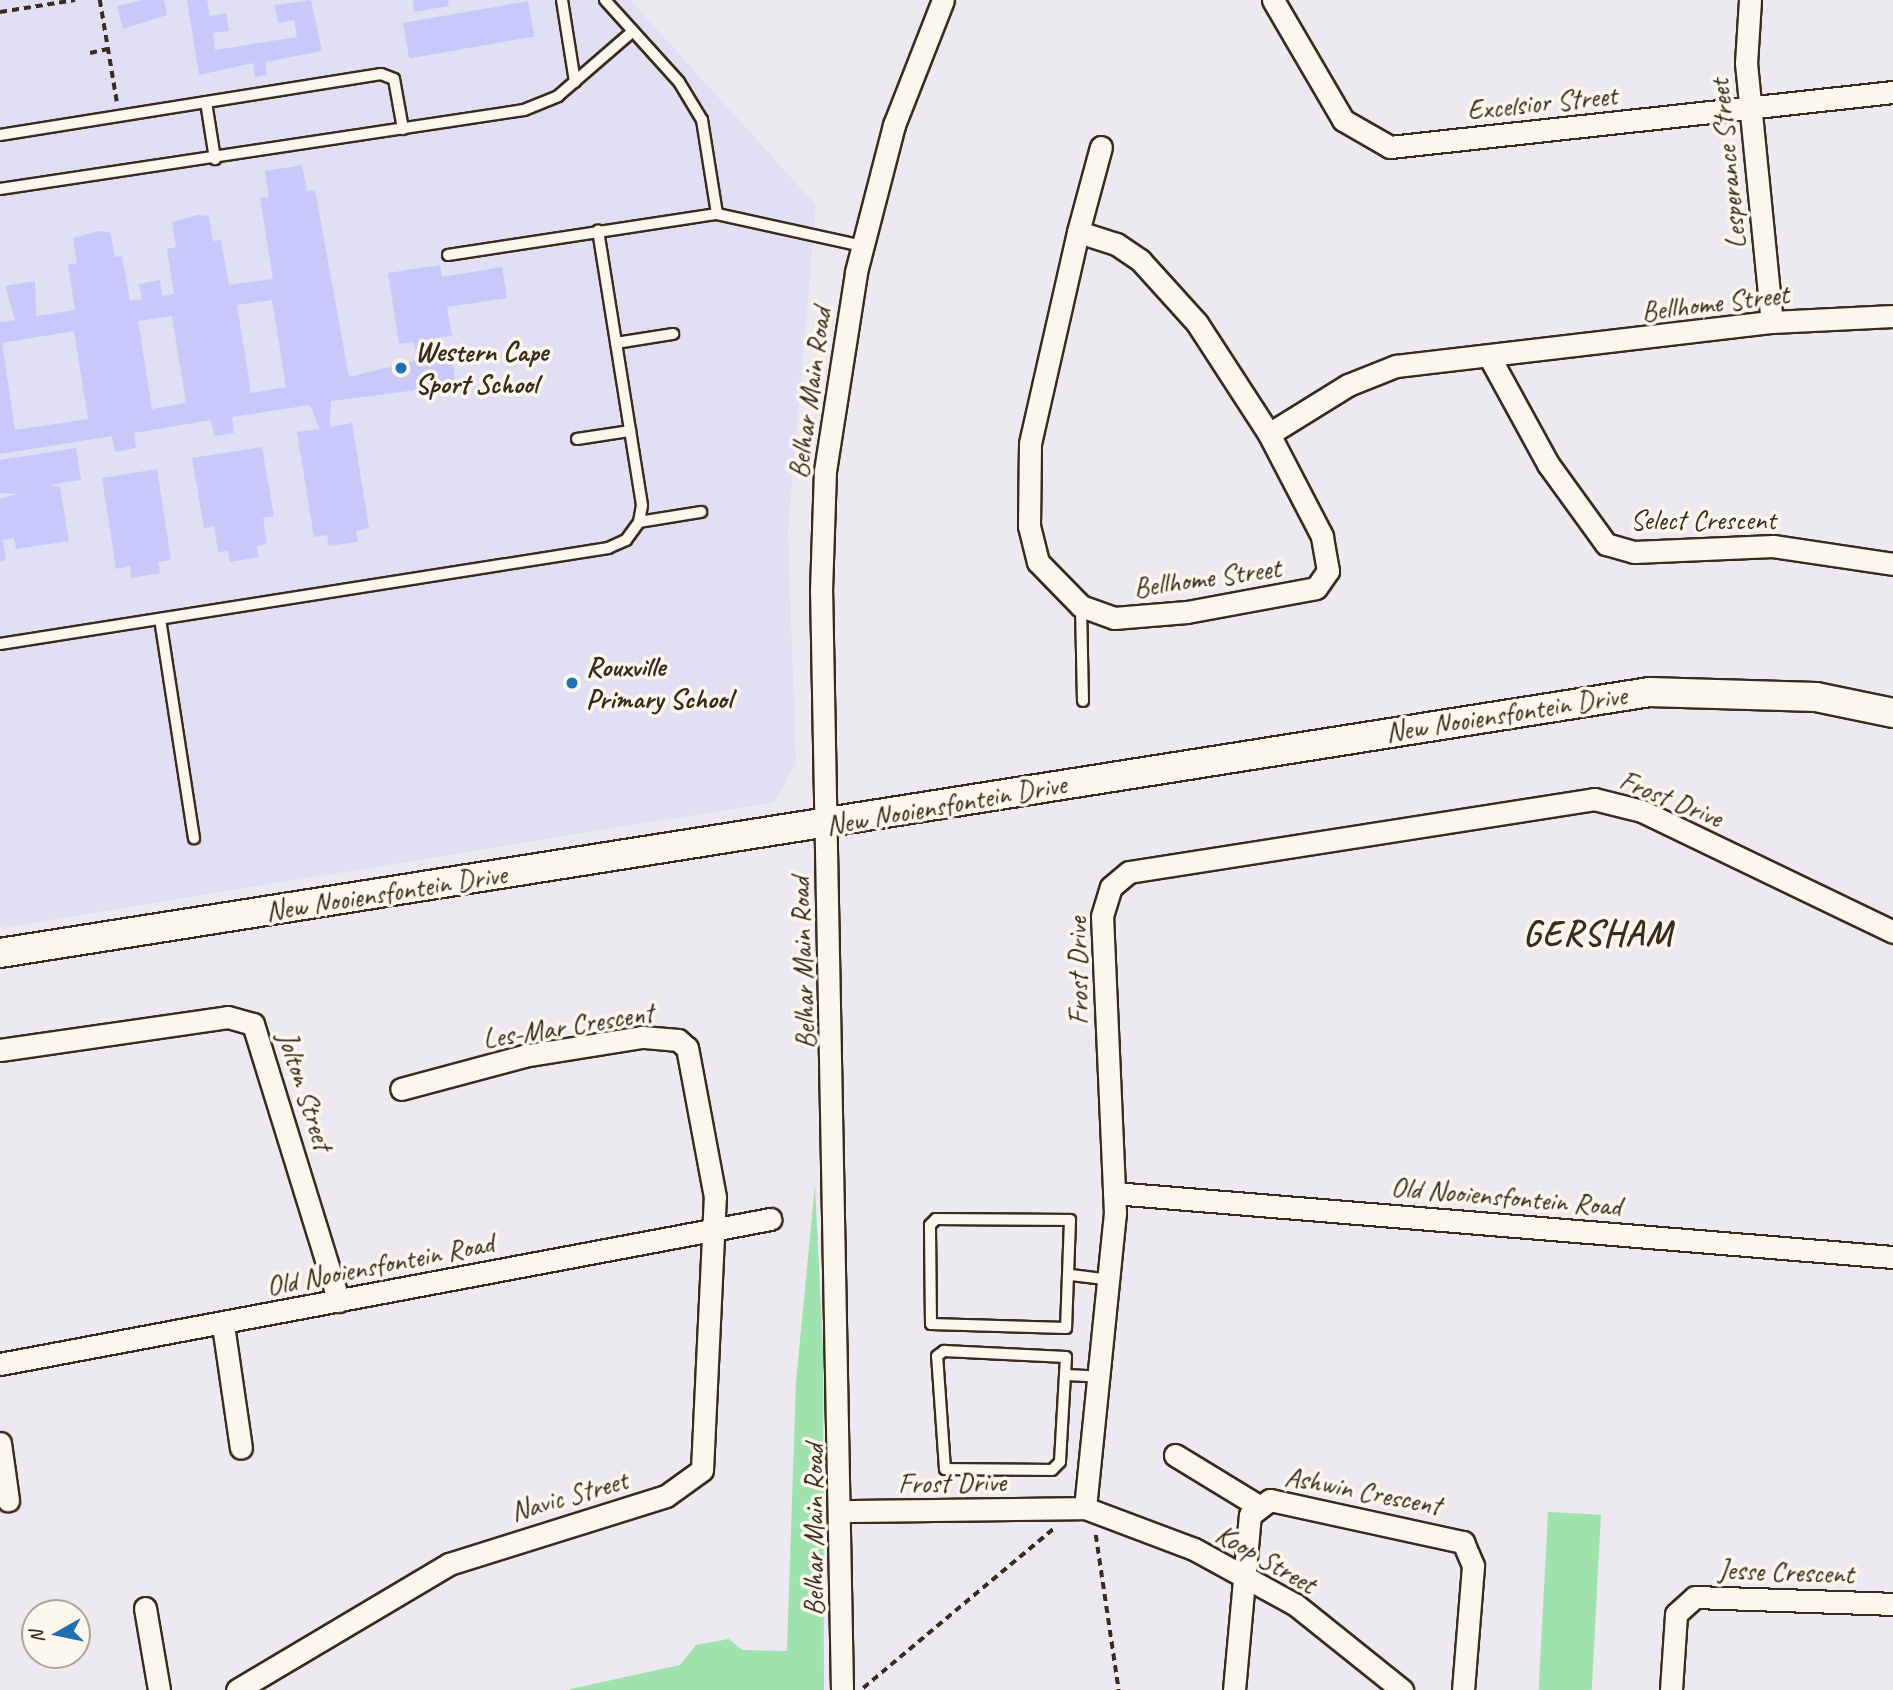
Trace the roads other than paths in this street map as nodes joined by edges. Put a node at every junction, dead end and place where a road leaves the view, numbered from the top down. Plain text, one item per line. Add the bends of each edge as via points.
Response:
1 (562, 0) edge
2 (605, 0) edge
3 (943, 0) edge
4 (1273, 0) edge
5 (1750, 0) edge
6 (633, 31) junction
7 (575, 82) junction
8 (1893, 92) edge
9 (206, 102) junction
10 (1750, 106) junction
11 (403, 129) junction
12 (0, 135) edge
13 (1101, 147) dead end
14 (215, 159) junction
15 (0, 189) edge
16 (717, 214) junction
17 (598, 231) junction
18 (1078, 232) junction
19 (863, 246) junction
20 (448, 255) dead end
21 (1893, 316) edge
22 (1772, 322) junction
23 (673, 334) dead end
24 (616, 343) junction
25 (1490, 358) junction
26 (630, 431) junction
27 (1269, 434) junction
28 (577, 439) dead end
29 (701, 512) dead end
30 (639, 522) junction
31 (1893, 564) edge
32 (1082, 606) junction
33 (160, 619) junction
34 (0, 644) edge
35 (1083, 701) dead end
36 (1893, 713) edge
37 (827, 826) junction
38 (194, 838) dead end
39 (1893, 932) edge
40 (0, 953) edge
41 (0, 1050) edge
42 (401, 1089) dead end
43 (1114, 1194) junction
44 (770, 1219) dead end
45 (715, 1228) junction
46 (1893, 1257) edge
47 (1071, 1275) junction
48 (1109, 1280) junction
49 (339, 1301) junction
50 (223, 1325) junction
51 (0, 1364) edge
52 (1068, 1375) junction
53 (1100, 1377) junction
54 (0, 1443) edge
55 (241, 1448) dead end
56 (1175, 1455) dead end
57 (8, 1500) dead end
58 (1257, 1505) junction
59 (1084, 1509) junction
60 (843, 1511) junction
61 (1243, 1575) junction
62 (1893, 1604) edge
63 (145, 1608) dead end
64 (1383, 1682) edge
65 (159, 1690) edge
66 (237, 1690) edge
67 (842, 1690) edge
68 (1234, 1690) edge
69 (1402, 1690) edge
70 (1463, 1690) edge
71 (1671, 1690) edge

1 - 7 lane
2 - 6 lane
3 - 19 street, Belhar Main Road via 894,125
4 - 10 street, Excelsior Street via 1343,120 1390,147
5 - 10 street, Lesperance Street
6 - 7 lane
6 - 16 lane via 702,120
7 - 11 lane via 538,106
8 - 10 street, Excelsior Street
9 - 11 lane via 386,74 396,84
9 - 12 lane
9 - 14 lane
10 - 22 street, Lesperance Street
11 - 14 lane
13 - 18 street, Bellhome Street
14 - 15 lane
16 - 17 lane
16 - 19 lane
17 - 20 lane
17 - 24 lane
18 - 27 street, Bellhome Street via 1116,244 1172,290
18 - 32 street, Bellhome Street via 1030,444 1029,526 1038,562
19 - 37 street, Belhar Main Road via 825,471
21 - 22 street, Bellhome Street
22 - 25 street, Bellhome Street
23 - 24 lane
24 - 26 lane
25 - 27 street, Bellhome Street via 1381,370
25 - 31 street, Select Crescent via 1548,464 1606,544 1634,552 1773,546
26 - 28 lane
26 - 30 lane
27 - 32 street, Bellhome Street via 1329,556 1315,588 1136,618 1095,614
29 - 30 lane
30 - 33 lane via 608,548
32 - 35 lane
33 - 34 lane
33 - 38 lane
36 - 37 street, New Nooiensfontein Drive via 1816,697 1649,692
37 - 40 street, New Nooiensfontein Drive
37 - 60 street, Belhar Main Road
39 - 43 street, Frost Drive via 1642,811 1605,800 1140,869 1111,887 1102,916
41 - 49 street, Jolton Street via 228,1017 253,1024
42 - 45 street, Les-Mar Crescent via 524,1056 642,1037 678,1040 693,1065 711,1156
43 - 46 street, Old Nooiensfontein Road
43 - 48 street, Frost Drive
44 - 45 street, Old Nooiensfontein Road
45 - 49 street, Old Nooiensfontein Road
45 - 66 street, Navic Street via 705,1452 702,1470 689,1484 457,1560
47 - 47 lane via 1070,1220 936,1219 930,1225 933,1326 1063,1330
47 - 48 lane
48 - 53 street, Frost Drive
49 - 50 street, Old Nooiensfontein Road
50 - 51 street, Old Nooiensfontein Road
50 - 55 street
52 - 52 lane via 1063,1355 940,1352 944,1468 1052,1470 1060,1462
52 - 53 lane
53 - 59 street, Frost Drive
54 - 57 street
56 - 58 street
58 - 61 street, Ashwin Crescent
58 - 70 street, Ashwin Crescent via 1298,1505 1463,1542 1473,1566
59 - 60 street, Frost Drive
59 - 61 street, Koop Street
60 - 67 street, Belhar Main Road
61 - 64 street, Koop Street via 1296,1605
61 - 68 street, Ashwin Crescent
62 - 71 street, Jesse Crescent via 1695,1597 1676,1614
63 - 65 street
64 - 69 street, Koop Street

